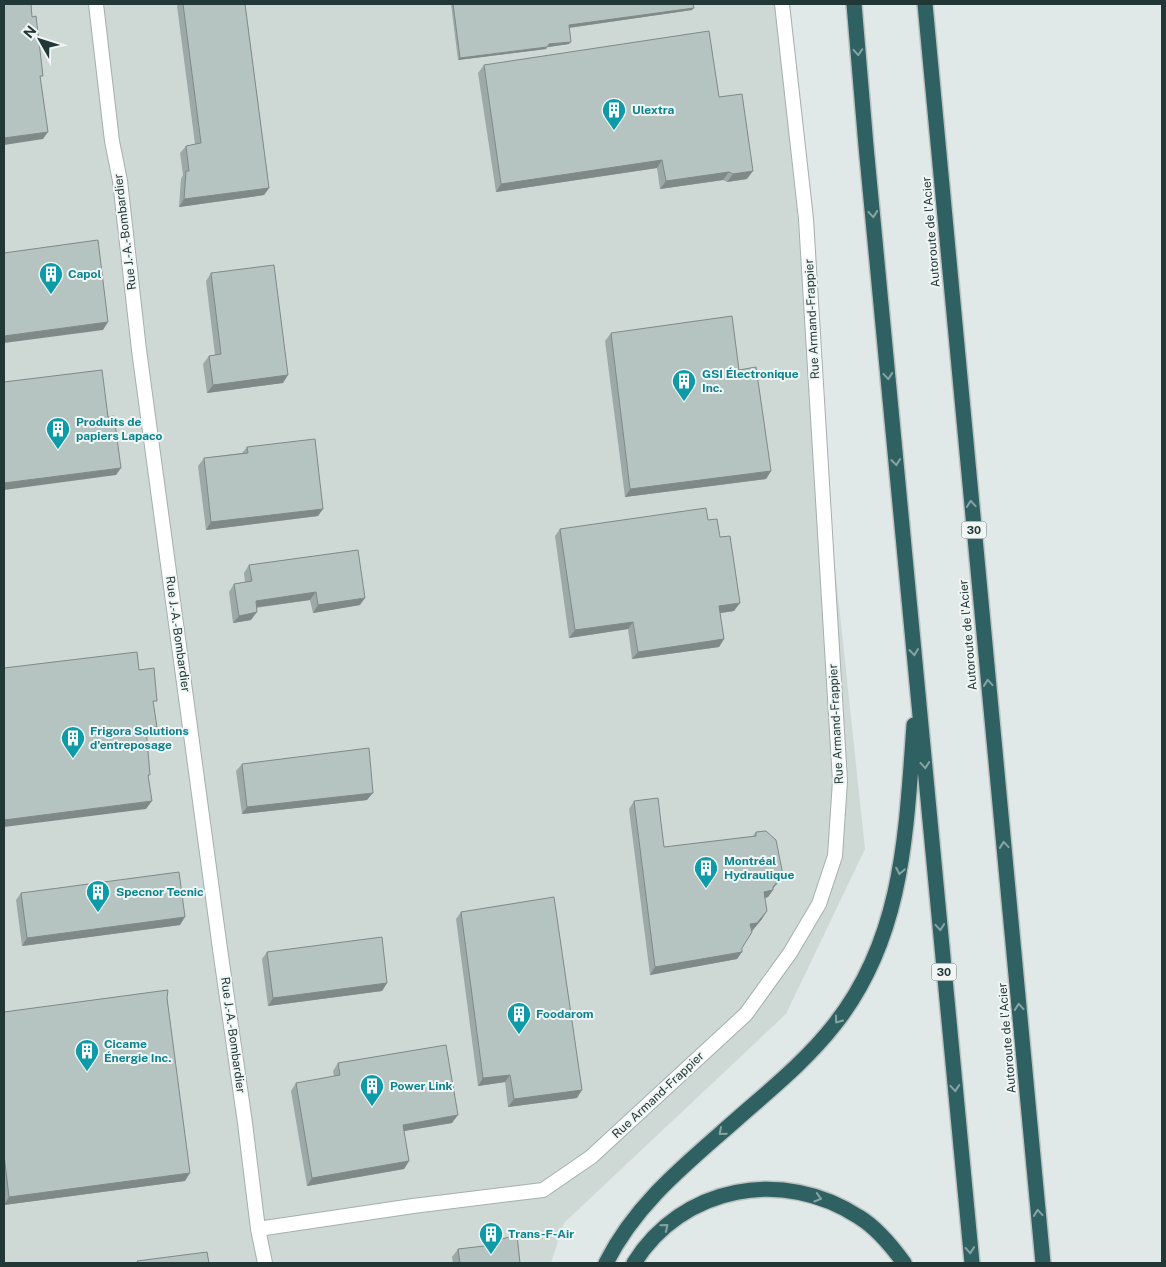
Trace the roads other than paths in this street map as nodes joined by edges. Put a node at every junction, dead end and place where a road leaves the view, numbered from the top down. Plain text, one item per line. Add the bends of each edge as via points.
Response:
1 (96, 4) edge
2 (782, 4) edge
3 (854, 4) edge
4 (925, 4) edge
5 (917, 682) junction
6 (258, 1229) junction
7 (265, 1263) edge
8 (606, 1263) edge
9 (634, 1263) edge
10 (904, 1263) edge
11 (972, 1263) edge
12 (1043, 1263) edge

1 - 6 street, Rue J.-A.-Bombardier via 140,360
2 - 6 street, Rue Armand-Frappier via 806,219 840,780 835,856 819,904 790,953 746,1014 591,1157 543,1190
3 -> 5 highway, 30
12 -> 4 highway, Autoroute de l'Acier / 30
5 -> 8 highway via 903,857 890,915 867,973 847,1007 808,1056 658,1190 629,1224
5 -> 11 highway, 30
6 - 7 street, Rue J.-A.-Bombardier
9 -> 10 highway via 654,1236 702,1203 727,1194 774,1189 818,1197 859,1217 884,1238

